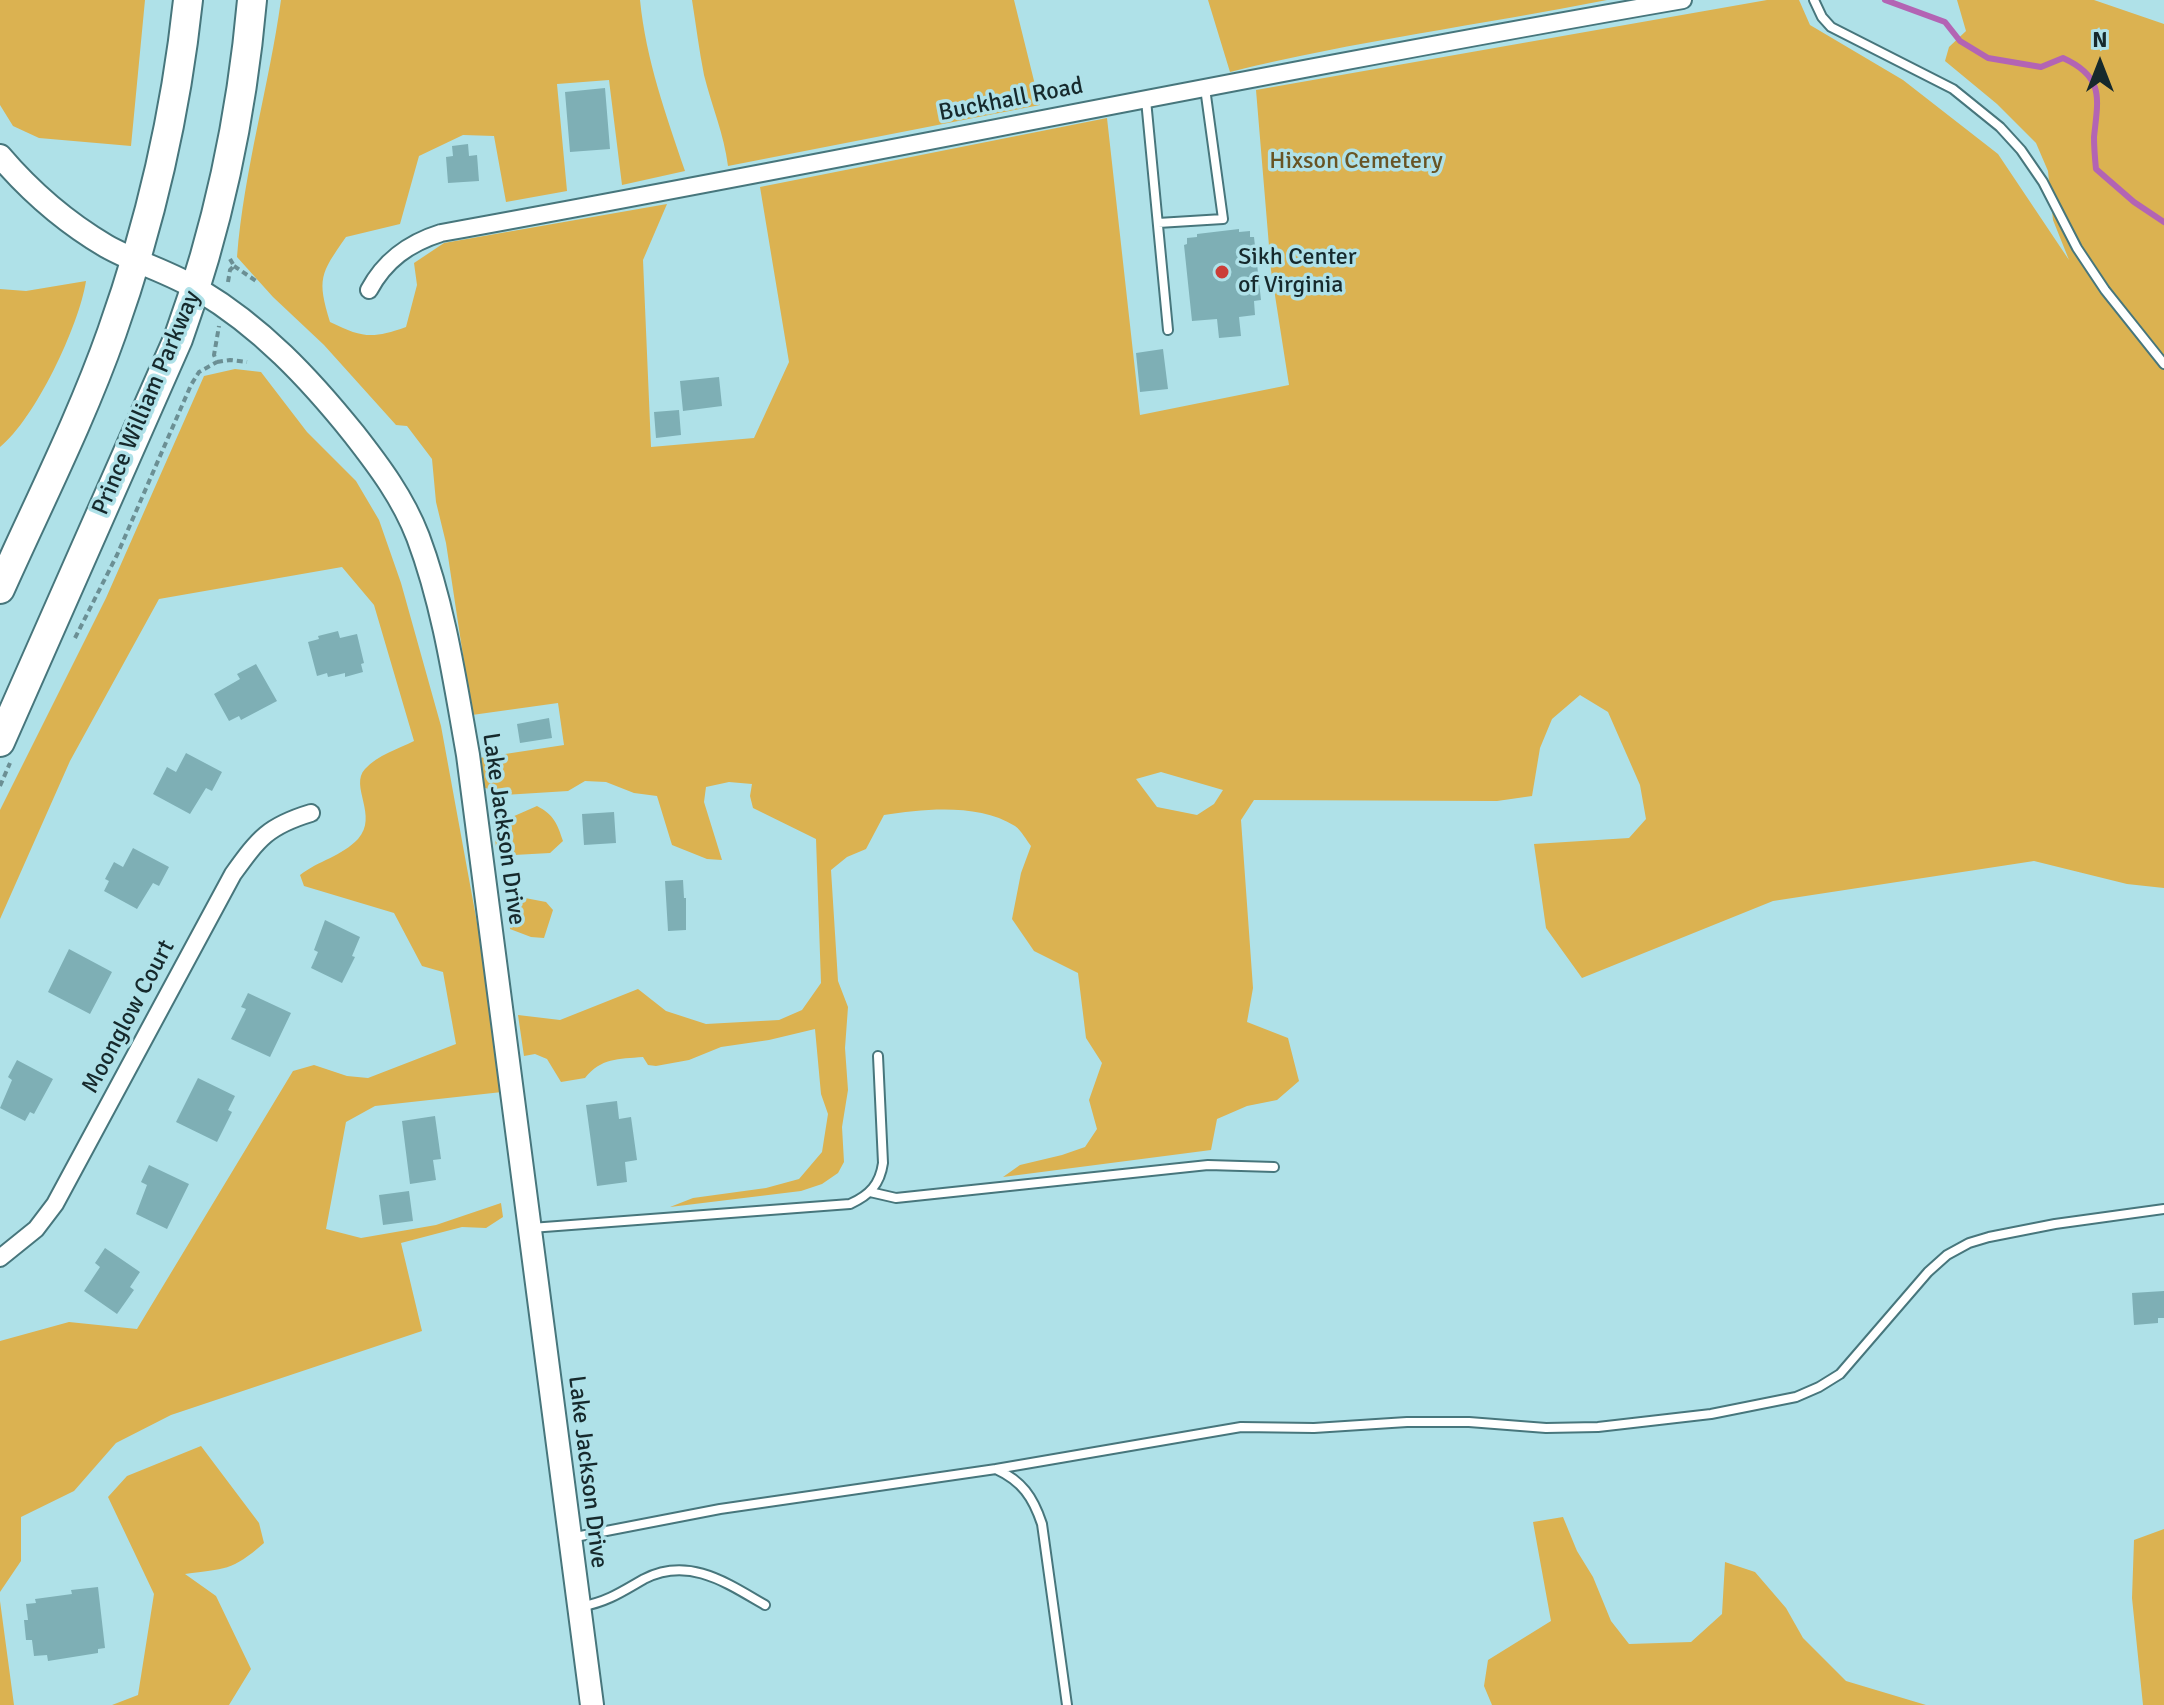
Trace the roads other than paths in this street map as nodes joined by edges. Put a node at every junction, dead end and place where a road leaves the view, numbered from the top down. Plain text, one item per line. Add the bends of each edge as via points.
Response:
1 (188, 0) edge
2 (252, 0) edge
3 (1683, 0) edge
4 (1814, 0) edge
5 (1205, 88) junction
6 (1146, 99) junction
7 (0, 156) edge
8 (1158, 223) junction
9 (136, 260) junction
10 (196, 288) junction
11 (369, 290) dead end
12 (1168, 330) dead end
13 (2164, 364) edge
14 (0, 589) edge
15 (6, 752) edge
16 (311, 813) dead end
17 (878, 1056) dead end
18 (1274, 1167) dead end
19 (870, 1192) junction
20 (2164, 1209) edge
21 (530, 1228) junction
22 (0, 1258) edge
23 (996, 1469) junction
24 (569, 1538) junction
25 (765, 1605) dead end
26 (578, 1607) junction
27 (592, 1705) edge
28 (1067, 1705) edge

1 - 9 highway via 170,119
2 - 10 highway, Prince William Parkway via 238,103
3 - 5 street, Buckhall Road
4 - 13 lane via 1831,27 1953,89 2000,127 2043,182 2105,290
5 - 6 street, Buckhall Road
5 - 8 lane via 1223,219
6 - 8 lane
6 - 11 street, Buckhall Road via 441,233 403,250
7 - 9 street, Lake Jackson Drive via 95,239
8 - 12 lane
9 - 10 street, Lake Jackson Drive
9 - 14 highway via 88,392
10 - 15 highway, Prince William Parkway
10 - 21 street, Lake Jackson Drive via 254,328 320,391 378,465 417,536 450,655 468,755
16 - 22 street, Moonglow Court via 270,830 233,874 55,1204 36,1229
17 - 19 lane via 883,1163
18 - 19 lane via 1208,1165 896,1198
19 - 21 lane via 850,1204
20 - 23 lane via 1969,1243 1928,1272 1840,1374 1796,1397 1711,1414 1598,1427 1469,1422 1241,1427
21 - 24 street, Lake Jackson Drive
23 - 24 lane via 720,1509
23 - 28 lane via 1024,1487 1042,1524
24 - 26 street, Lake Jackson Drive
25 - 26 lane via 709,1573 685,1569 664,1571 600,1604
26 - 27 street, Lake Jackson Drive

